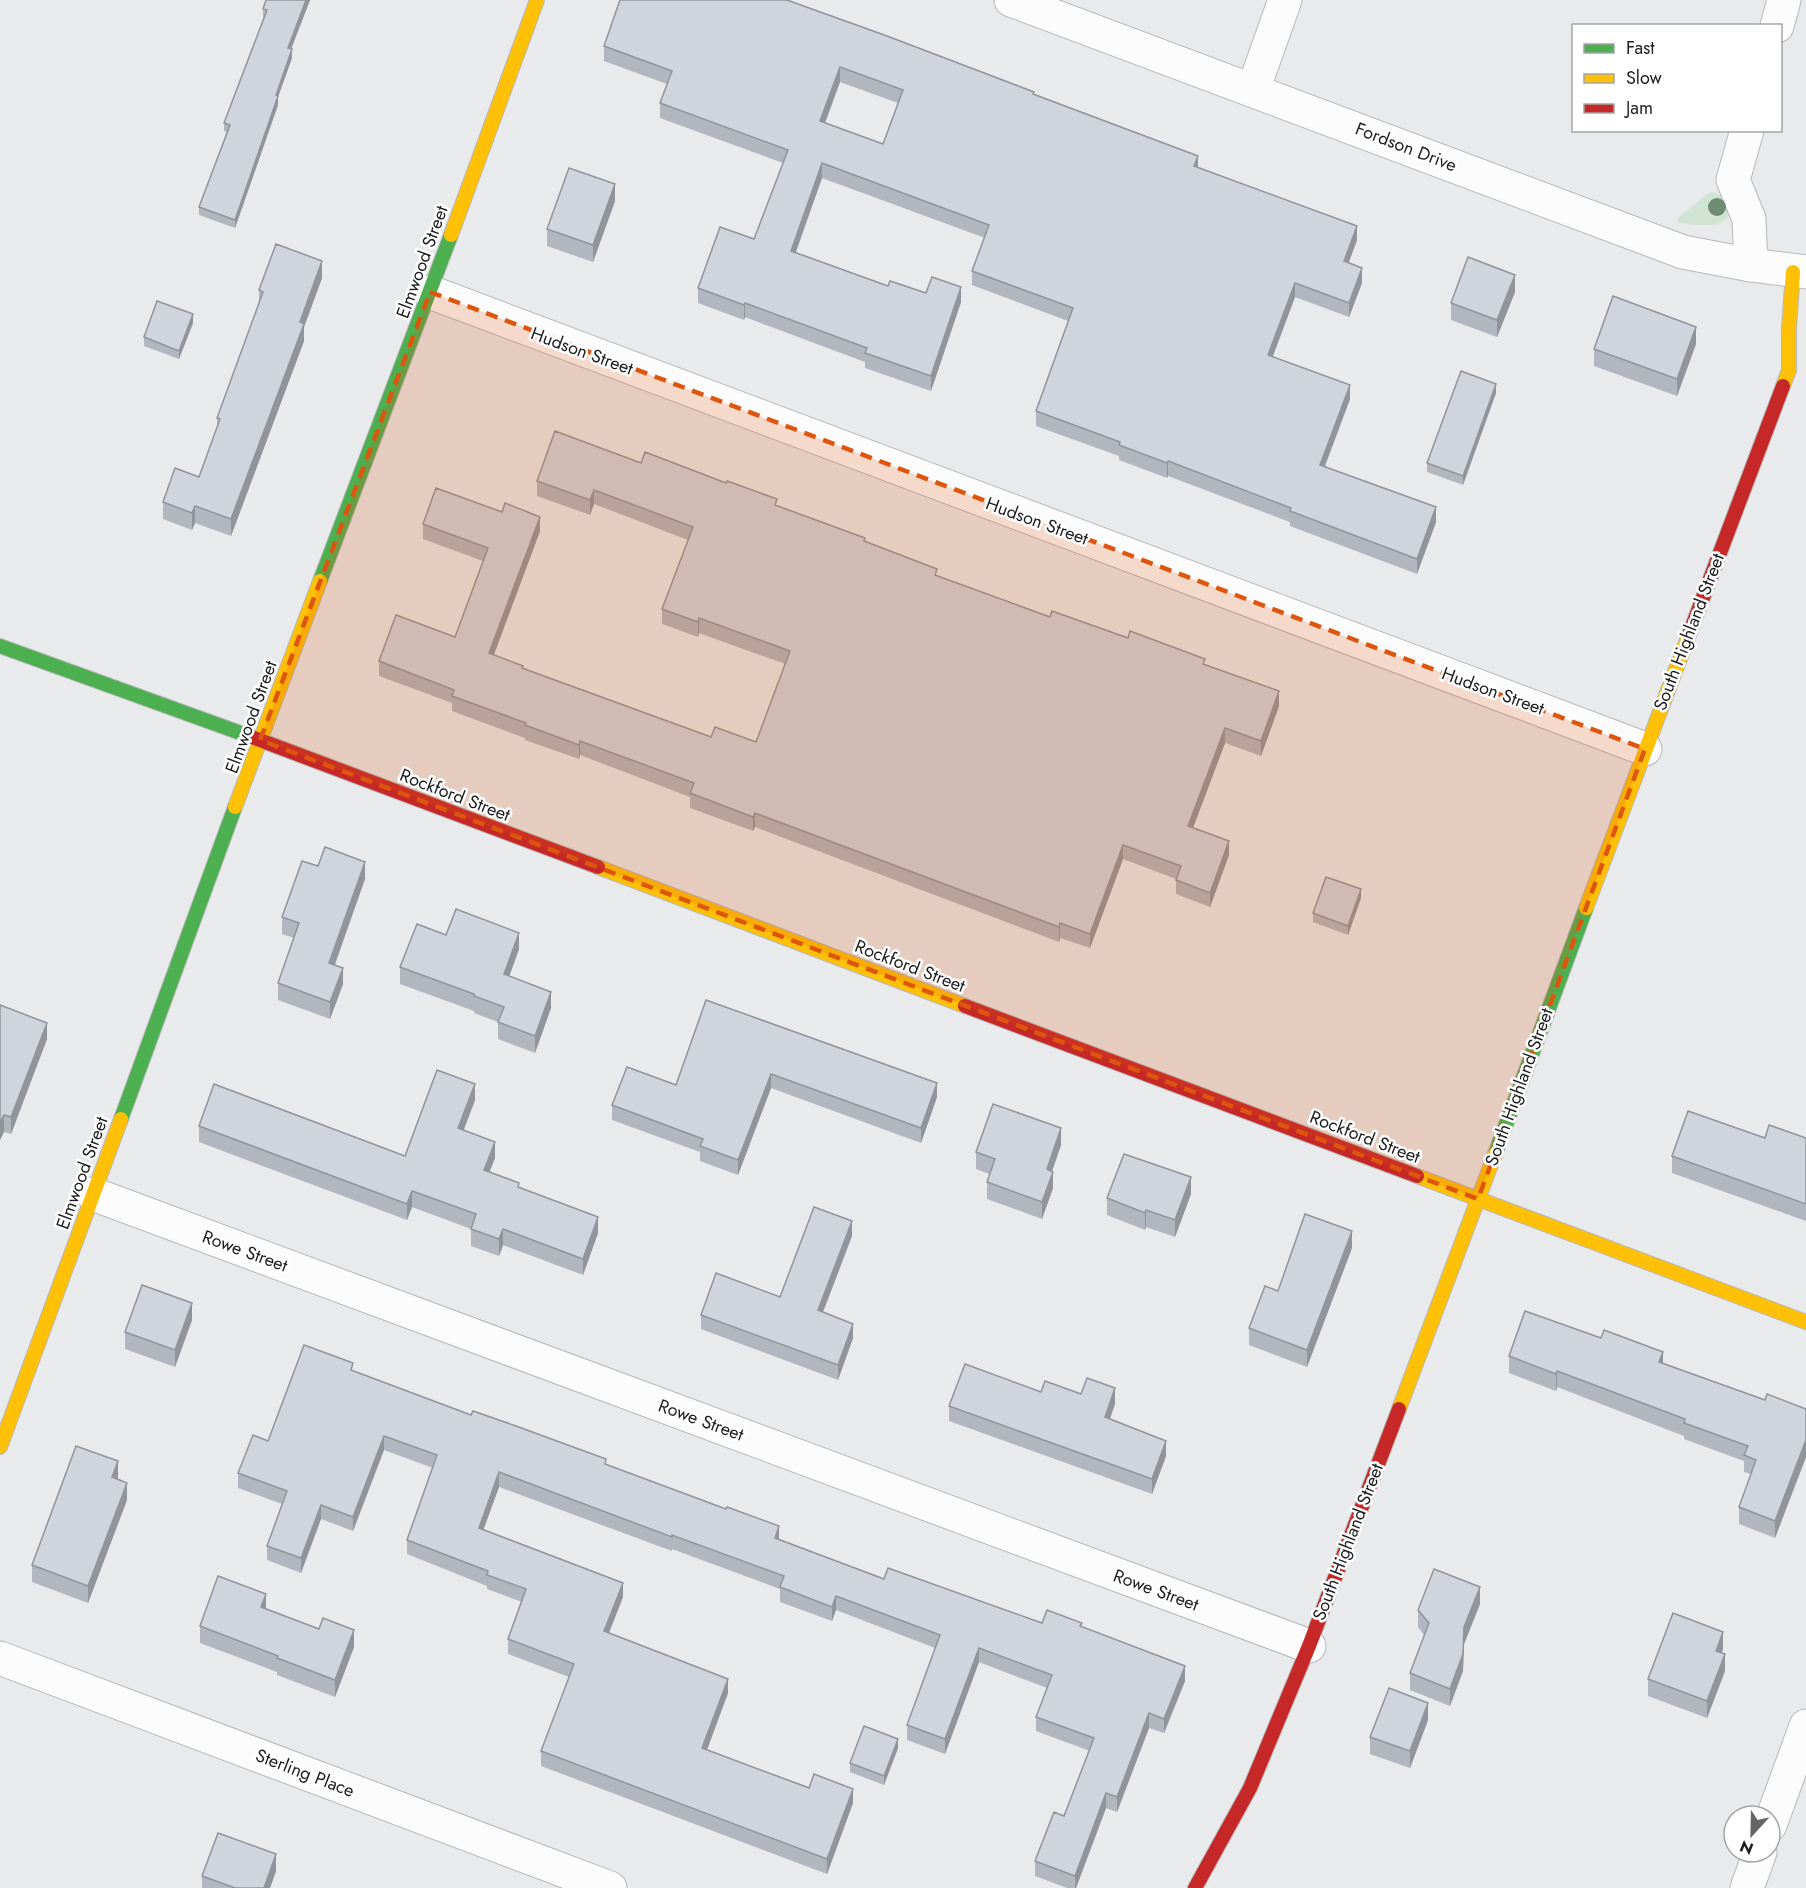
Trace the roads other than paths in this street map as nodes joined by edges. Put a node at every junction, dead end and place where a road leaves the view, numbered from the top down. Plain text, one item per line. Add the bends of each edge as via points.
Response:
1 (537, 0) edge
2 (1011, 0) edge
3 (1285, 0) edge
4 (1784, 0) edge
5 (1778, 24) edge
6 (1253, 90) junction
7 (1746, 132) edge
8 (1751, 265) junction
9 (1800, 272) edge
10 (430, 292) junction
11 (0, 646) edge
12 (261, 740) junction
13 (1645, 749) junction
14 (93, 1194) junction
15 (1478, 1199) junction
16 (1806, 1322) edge
17 (0, 1447) edge
18 (1309, 1646) junction
19 (0, 1658) edge
20 (1806, 1726) edge
21 (1778, 1804) edge
22 (1756, 1864) edge
23 (610, 1888) edge
24 (1195, 1888) edge
25 (1747, 1888) edge

1 - 10 street, Elmwood Street
2 - 6 street, Fordson Drive
3 - 6 street
4 - 5 street
6 - 8 street, Fordson Drive via 1683,252
7 - 8 street via 1733,180 1749,219
8 - 9 street, Fordson Drive
9 - 13 street, South Highland Street via 1789,327 1789,370
10 - 12 street, Elmwood Street
10 - 13 street, Hudson Street
11 - 12 street, Rockford Street
12 - 14 street, Elmwood Street
12 - 15 street, Rockford Street
13 - 15 street, South Highland Street
14 - 17 street, Elmwood Street
14 - 18 street, Rowe Street
15 - 16 street, Rockford Street
15 - 18 street, South Highland Street
18 - 24 street, South Highland Street via 1250,1788
19 - 23 street, Sterling Place
20 - 21 street
22 - 25 street

